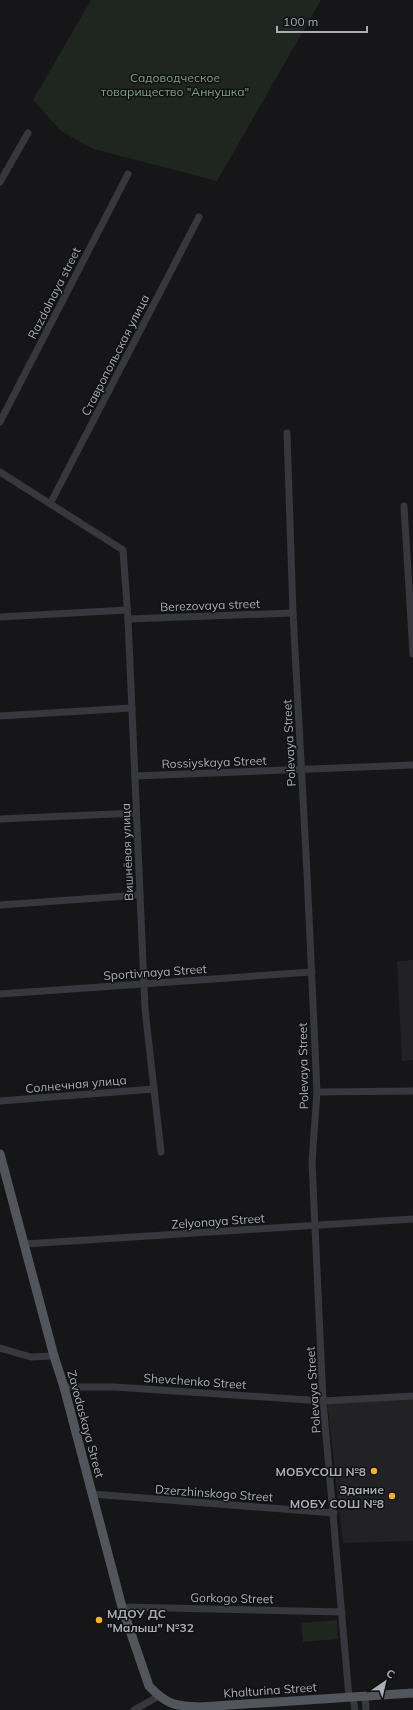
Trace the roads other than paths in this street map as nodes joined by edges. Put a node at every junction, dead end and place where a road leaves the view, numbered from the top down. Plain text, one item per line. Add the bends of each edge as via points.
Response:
1 (28, 133) dead end
2 (128, 174) dead end
3 (0, 182) edge
4 (198, 217) dead end
5 (0, 422) edge
6 (287, 433) dead end
7 (0, 472) edge
8 (50, 504) junction
9 (404, 506) dead end
10 (127, 610) junction
11 (293, 613) junction
12 (0, 617) edge
13 (128, 619) junction
14 (413, 654) edge
15 (132, 708) junction
16 (0, 716) edge
17 (413, 765) edge
18 (302, 770) junction
19 (135, 776) junction
20 (136, 813) junction
21 (0, 819) edge
22 (140, 895) junction
23 (0, 905) edge
24 (312, 972) junction
25 (143, 983) junction
26 (0, 994) edge
27 (154, 1088) junction
28 (413, 1091) edge
29 (317, 1092) junction
30 (0, 1101) edge
31 (162, 1152) dead end
32 (0, 1154) edge
33 (413, 1219) edge
34 (315, 1226) junction
35 (25, 1244) junction
36 (0, 1348) edge
37 (54, 1356) junction
38 (64, 1387) junction
39 (413, 1396) edge
40 (323, 1401) junction
41 (92, 1494) junction
42 (334, 1513) junction
43 (122, 1607) junction
44 (342, 1612) junction
45 (413, 1693) edge
46 (159, 1696) junction
47 (365, 1696) junction
48 (351, 1697) junction
49 (134, 1710) edge
50 (355, 1710) edge
51 (366, 1710) edge

1 - 3 street
2 - 5 street, Razdolnaya street
4 - 8 street, Ставропольская улица
6 - 11 street, Polevaya Street
7 - 8 street
8 - 10 street, Вишнёвая улица via 123,550
9 - 14 street
10 - 12 street
10 - 13 street, Вишнёвая улица
11 - 13 street, Berezovaya street
11 - 18 street, Polevaya Street
13 - 15 street, Вишнёвая улица
15 - 16 street
15 - 19 street, Вишнёвая улица
17 - 18 street, Rossiyskaya Street
18 - 19 street, Rossiyskaya Street
18 - 24 street, Polevaya Street
19 - 20 street, Вишнёвая улица
20 - 21 street
20 - 22 street, Вишнёвая улица
22 - 23 street
22 - 25 street, Вишнёвая улица
24 - 25 street, Sportivnaya Street
24 - 29 street, Polevaya Street
25 - 26 street, Sportivnaya Street
25 - 27 street, Вишнёвая улица
27 - 30 street, Солнечная улица
27 - 31 street, Вишнёвая улица
28 - 29 street
29 - 34 street, Polevaya Street via 312,1162
32 - 35 main road, Zavodaskaya Street
33 - 34 street, Zelyonaya Street
34 - 35 street, Zelyonaya Street
34 - 40 street, Polevaya Street
35 - 37 main road, Zavodaskaya Street
36 - 37 street via 30,1357
37 - 38 main road, Zavodaskaya Street
38 - 40 street, Shevchenko Street via 115,1387
38 - 41 main road, Zavodaskaya Street
39 - 40 street, Shevchenko Street
40 - 42 street, Polevaya Street
41 - 42 street, Dzerzhinskogo Street
41 - 43 main road, Zavodaskaya Street
42 - 44 street, Polevaya Street
43 - 44 street, Gorkogo Street
43 - 46 main road, Zavodaskaya Street via 143,1670 150,1686
44 - 48 street, Polevaya Street
45 - 47 main road, Khalturina Street
46 - 48 main road, Khalturina Street via 175,1706 200,1707
46 - 49 street
47 - 48 main road, Khalturina Street
47 - 51 street
48 - 50 street, Polevaya Street

